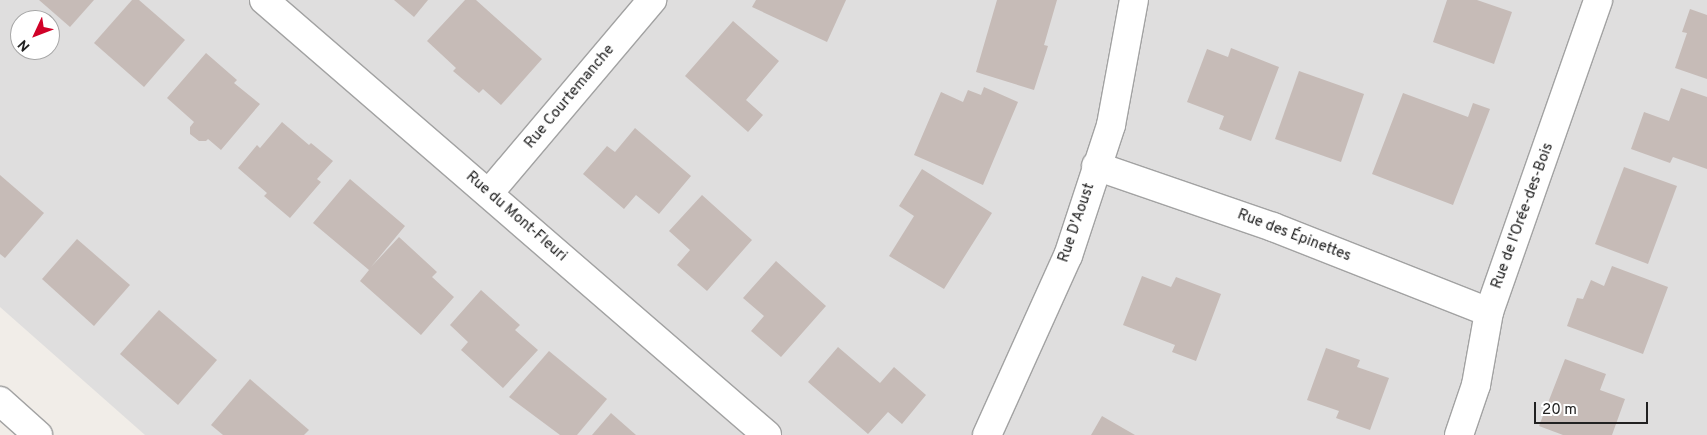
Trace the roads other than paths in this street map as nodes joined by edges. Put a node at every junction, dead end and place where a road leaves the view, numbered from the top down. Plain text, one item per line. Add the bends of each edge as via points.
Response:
1 (264, 0) edge
2 (652, 0) edge
3 (1134, 0) edge
4 (1598, 0) edge
5 (1096, 166) junction
6 (489, 193) junction
7 (1489, 312) junction
8 (0, 401) edge
9 (38, 435) edge
10 (767, 435) edge
11 (987, 435) edge
12 (1459, 435) edge

1 - 6 street, Rue du Mont-Fleuri
2 - 6 street, Rue Courtemanche
3 - 5 street, Rue D'Aoust via 1111,125
4 - 7 street, Rue de l'Orée-des-Bois
5 - 7 street, Rue des Épinettes via 1273,227
5 - 11 street, Rue D'Aoust via 1068,256
6 - 10 street, Rue du Mont-Fleuri
7 - 12 street, Rue de l'Orée-des-Bois via 1476,385
8 - 9 street

